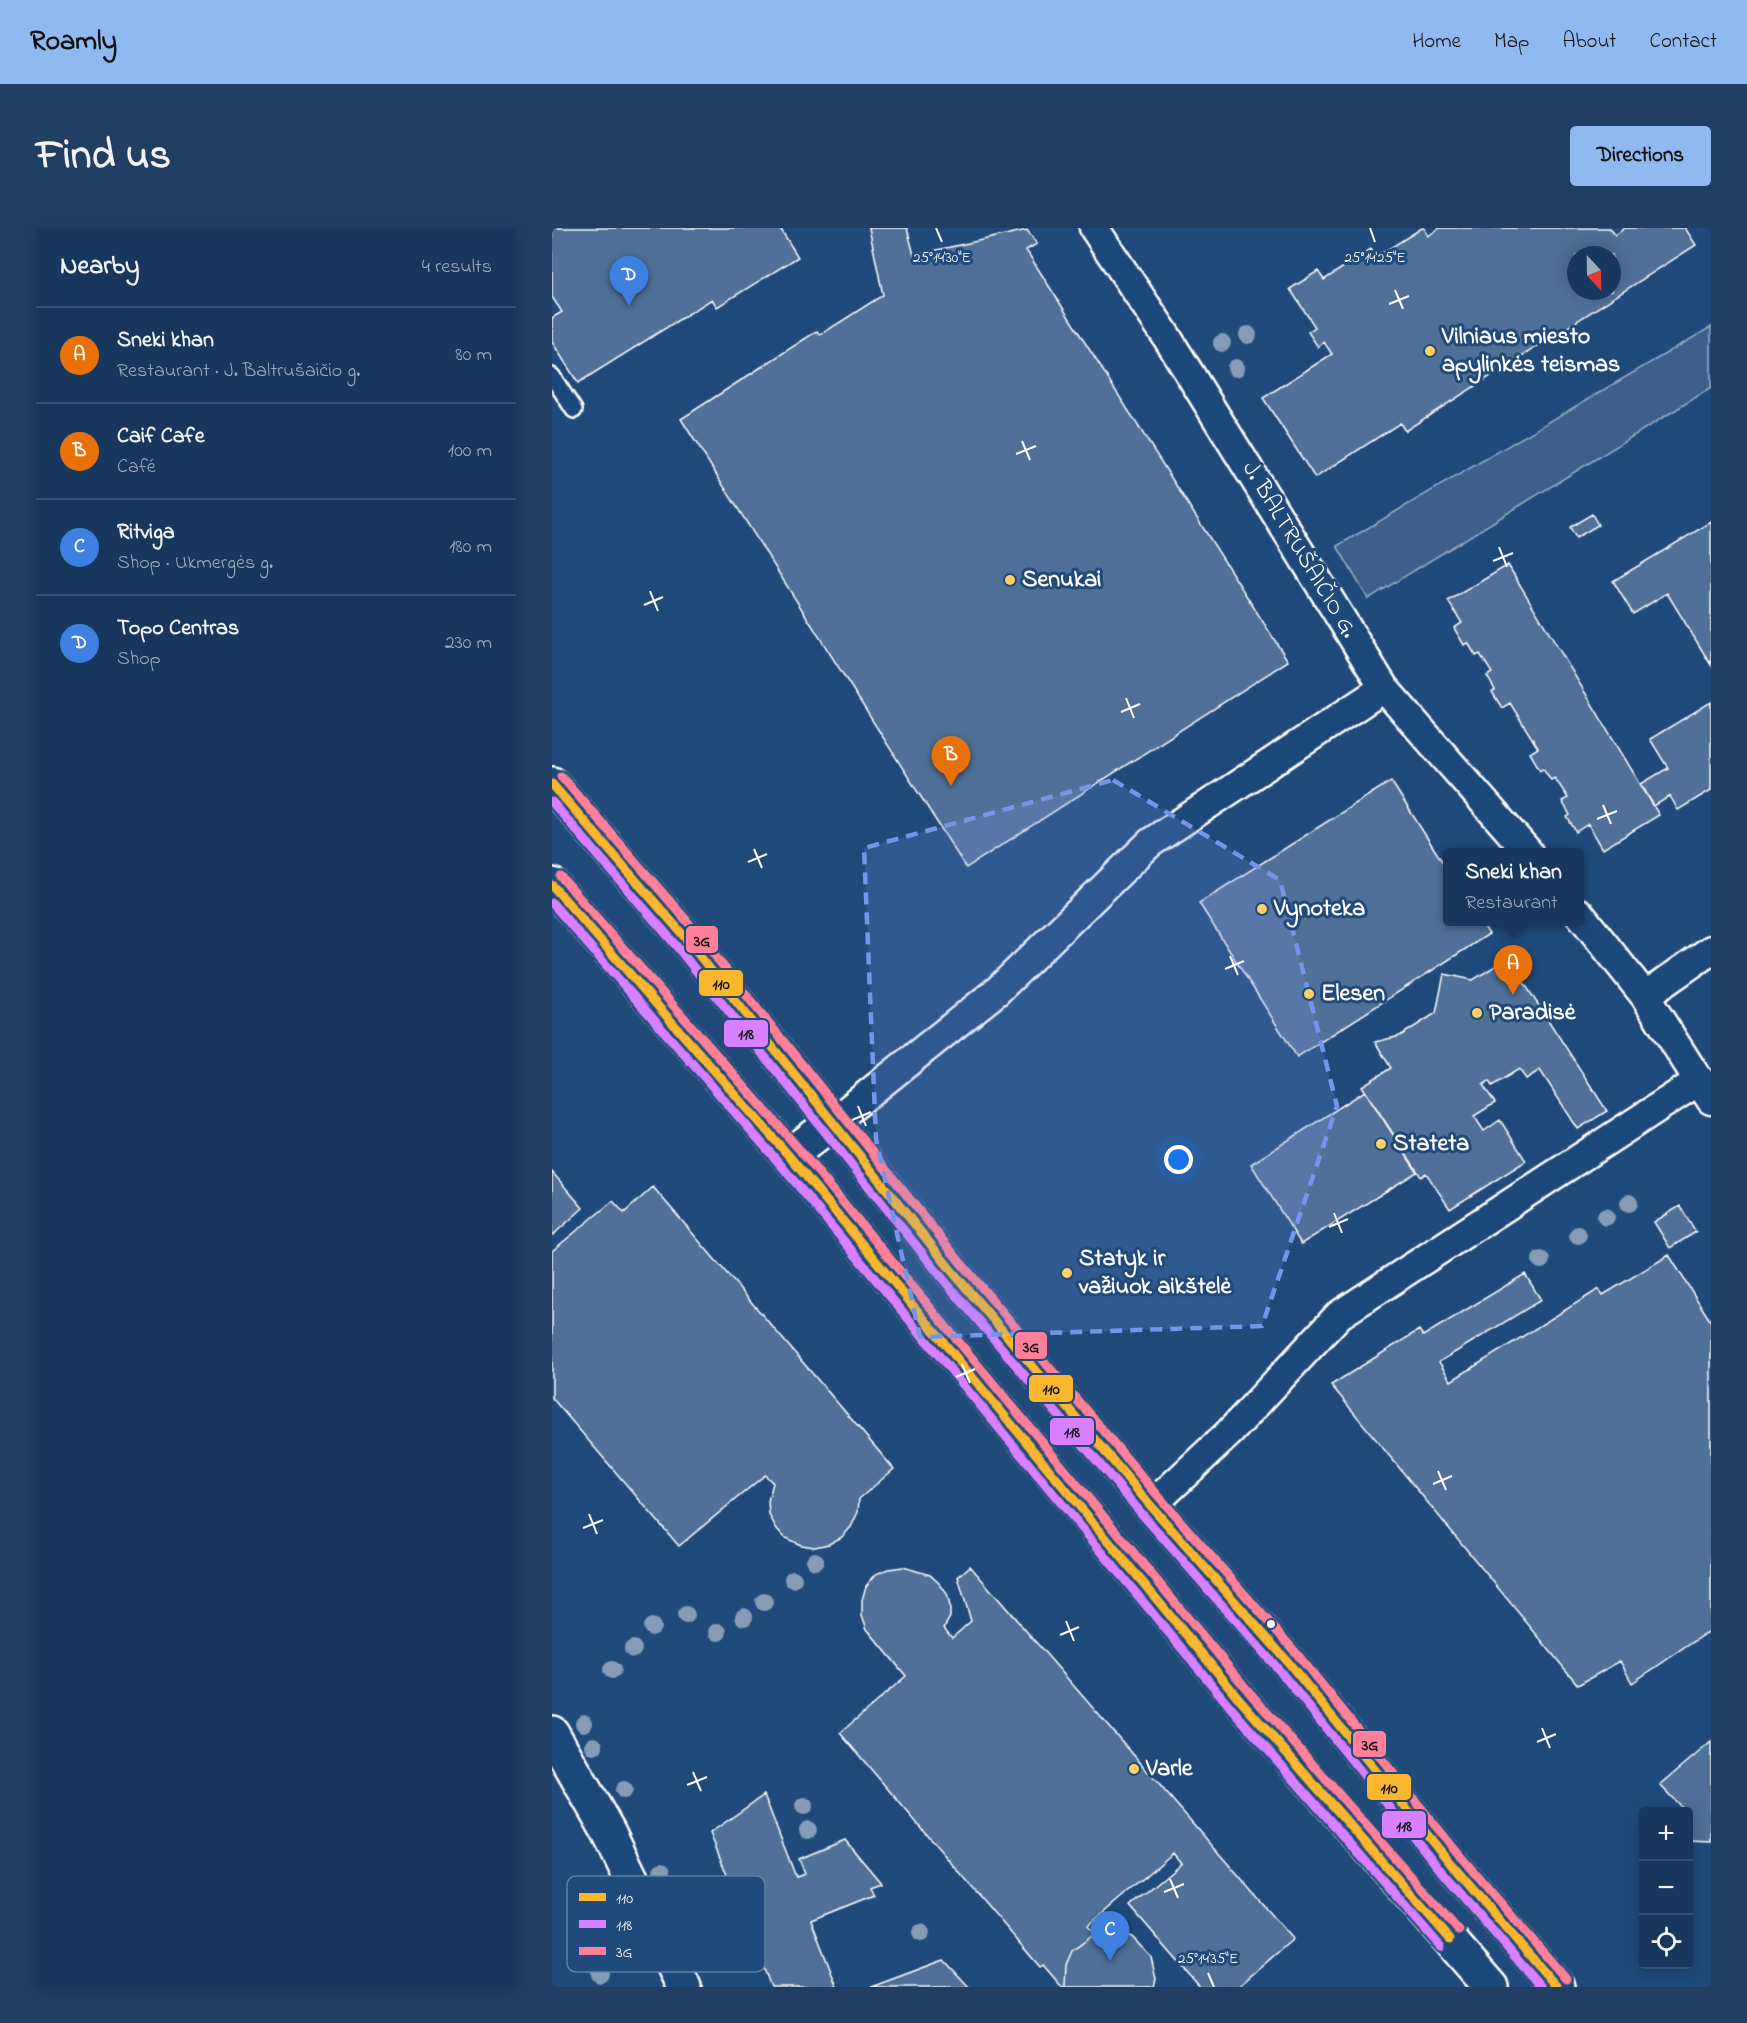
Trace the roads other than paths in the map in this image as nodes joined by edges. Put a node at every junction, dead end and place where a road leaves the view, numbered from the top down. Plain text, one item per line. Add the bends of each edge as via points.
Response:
1 (1094, 228) edge
2 (552, 376) edge
3 (574, 410) dead end
4 (1384, 688) junction
5 (552, 784) edge
6 (1524, 848) edge
7 (552, 885) edge
8 (1584, 919) edge
9 (1711, 950) edge
10 (1645, 996) junction
11 (1705, 1090) edge
12 (833, 1122) junction
13 (789, 1156) junction
14 (1151, 1506) junction
15 (552, 1733) edge
16 (630, 1876) edge
17 (677, 1972) edge
18 (684, 1987) edge
19 (1491, 1987) edge
20 (1557, 1987) edge

1 - 4 street, J. BALTRUŠAIČIO G. via 1165,334
2 - 3 lane
4 - 6 street, J. BALTRUŠAIČIO G.
4 - 12 street via 1150,843 997,991
5 - 12 main road via 678,929
7 - 13 main road
8 - 10 street
9 - 10 street
10 - 11 street
11 - 14 street via 1339,1315 1230,1432
12 - 13 main road
12 - 14 main road via 952,1271
13 - 19 main road via 1240,1701
14 - 20 main road via 1288,1662 1451,1864
15 - 16 main road
17 - 18 main road

